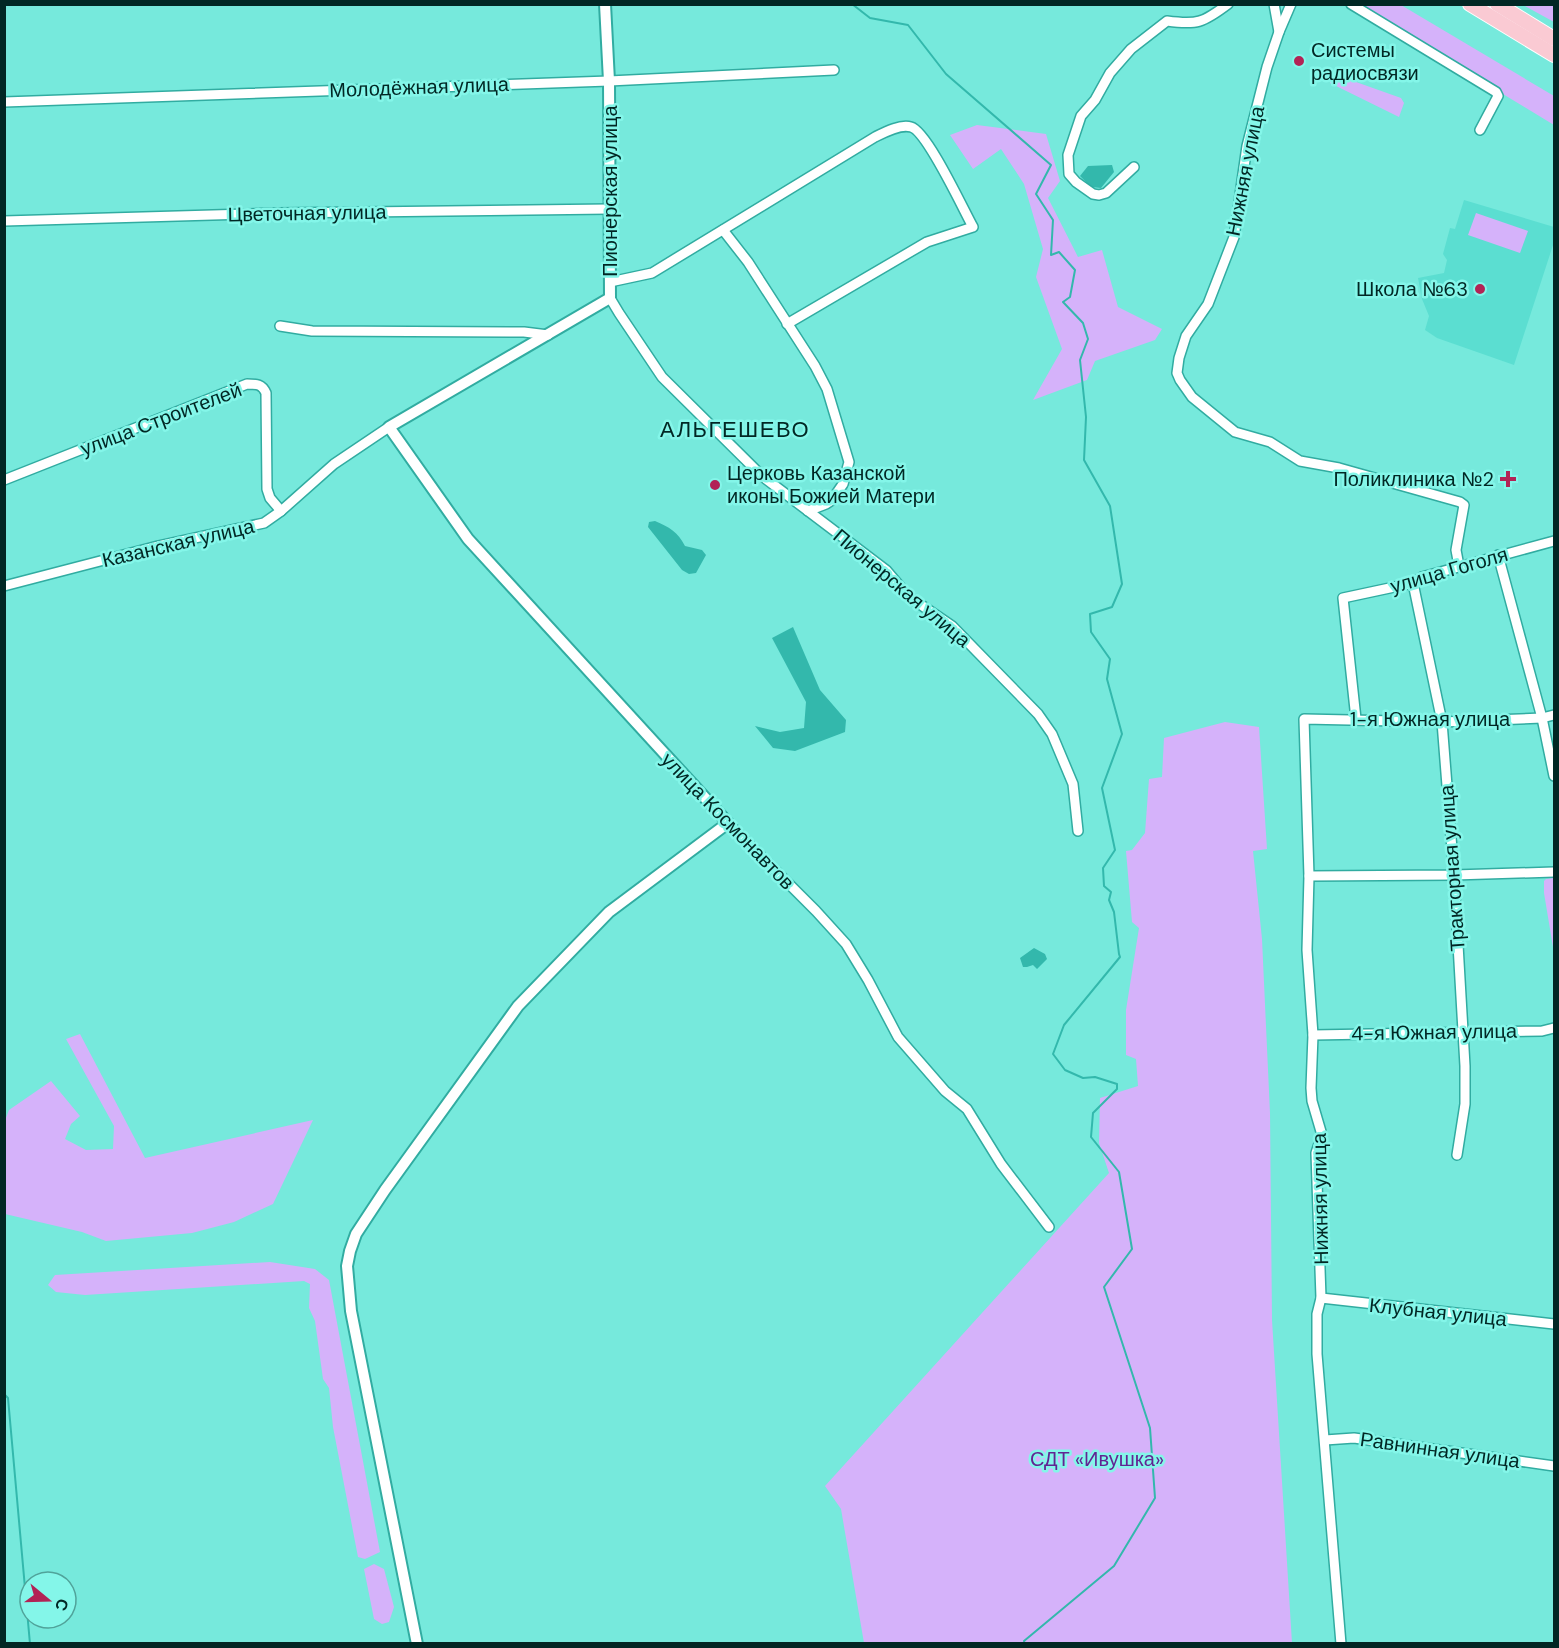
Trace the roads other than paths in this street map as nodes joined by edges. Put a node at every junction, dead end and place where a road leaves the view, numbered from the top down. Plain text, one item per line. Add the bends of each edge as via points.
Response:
1 (605, 4) edge
2 (1228, 4) edge
3 (1274, 4) edge
4 (1291, 4) edge
5 (1351, 4) edge
6 (1470, 4) edge
7 (1497, 4) edge
8 (1279, 32) junction
9 (1554, 39) edge
10 (1554, 55) edge
11 (834, 70) dead end
12 (609, 81) junction
13 (4, 102) edge
14 (1480, 130) dead end
15 (1134, 167) dead end
16 (609, 209) junction
17 (4, 221) edge
18 (723, 230) junction
19 (610, 282) junction
20 (610, 298) junction
21 (787, 324) junction
22 (280, 326) dead end
23 (548, 335) junction
24 (389, 427) junction
25 (4, 480) edge
26 (281, 511) junction
27 (808, 511) junction
28 (1554, 541) edge
29 (1498, 555) junction
30 (1459, 566) junction
31 (1413, 584) junction
32 (4, 586) edge
33 (1554, 715) edge
34 (1542, 718) junction
35 (1304, 719) joint
36 (1356, 719) junction
37 (1442, 722) junction
38 (1554, 776) edge
39 (728, 823) junction
40 (1078, 831) dead end
41 (1554, 872) edge
42 (1454, 875) junction
43 (1308, 876) junction
44 (1554, 1028) edge
45 (1462, 1031) junction
46 (1313, 1035) junction
47 (1456, 1155) dead end
48 (1049, 1227) dead end
49 (1321, 1298) junction
50 (1554, 1324) edge
51 (1325, 1440) junction
52 (1554, 1466) edge
53 (417, 1644) edge
54 (1341, 1644) edge

1 - 12 street, Пионерская улица
2 - 15 street via 1197,23 1167,21 1131,49 1081,116 1068,155 1069,174 1077,182 1099,195
3 - 8 street
4 - 8 street, Нижняя улица
5 - 14 street via 1496,92 1498,96
6 - 10 main road
7 - 9 main road
8 - 30 street, Нижняя улица via 1247,146 1234,237 1208,304 1186,336 1179,358 1179,380 1192,397 1235,432 1270,442 1300,461 1460,502 1464,505 1456,549
11 - 12 street, Молодёжная улица
12 - 13 street, Молодёжная улица
12 - 16 street, Пионерская улица
16 - 17 street, Цветочная улица
16 - 19 street, Пионерская улица
18 - 19 street via 652,273
18 - 21 street
18 - 21 street via 888,131 909,126 919,131 973,227 927,242
19 - 20 street, Пионерская улица
20 - 23 street, Казанская улица
20 - 27 street, Пионерская улица via 662,376 762,476
21 - 27 street via 827,389 849,462 843,484 832,500
22 - 23 street via 312,331
23 - 24 street, Казанская улица
24 - 26 street, Казанская улица via 334,464
24 - 39 street, улица Космонавтов via 468,539
25 - 26 street, улица Строителей via 247,384 258,384 266,393 267,489
26 - 32 street, Казанская улица via 264,523
27 - 40 street, Пионерская улица via 886,570 908,596 952,626 1038,714 1052,734 1072,784
28 - 29 street, улица Гоголя
29 - 30 street, улица Гоголя
29 - 34 street
30 - 31 street, улица Гоголя via 1422,577
31 - 36 street, улица Гоголя via 1343,598
31 - 37 street, Тракторная улица
33 - 34 street, 1-я Южная улица
34 - 37 street, 1-я Южная улица
34 - 38 street
35 - 36 street, 1-я Южная улица
35 - 43 street, Нижняя улица
36 - 37 street, 1-я Южная улица
37 - 42 street, Тракторная улица
39 - 48 street, улица Космонавтов via 846,944 898,1037 945,1091 967,1109 1001,1164
39 - 53 street via 609,912 518,1006 356,1234 347,1266 351,1311
41 - 42 street
42 - 43 street
42 - 45 street, Тракторная улица
43 - 46 street, Нижняя улица via 1307,950
44 - 45 street, 4-я Южная улица
45 - 46 street, 4-я Южная улица
45 - 47 street, Тракторная улица via 1465,1104
46 - 49 street, Нижняя улица via 1312,1101 1322,1135 1316,1153
49 - 50 street, Клубная улица
49 - 51 street, Нижняя улица via 1317,1354
51 - 52 street, Равнинная улица via 1354,1438
51 - 54 street, Нижняя улица

